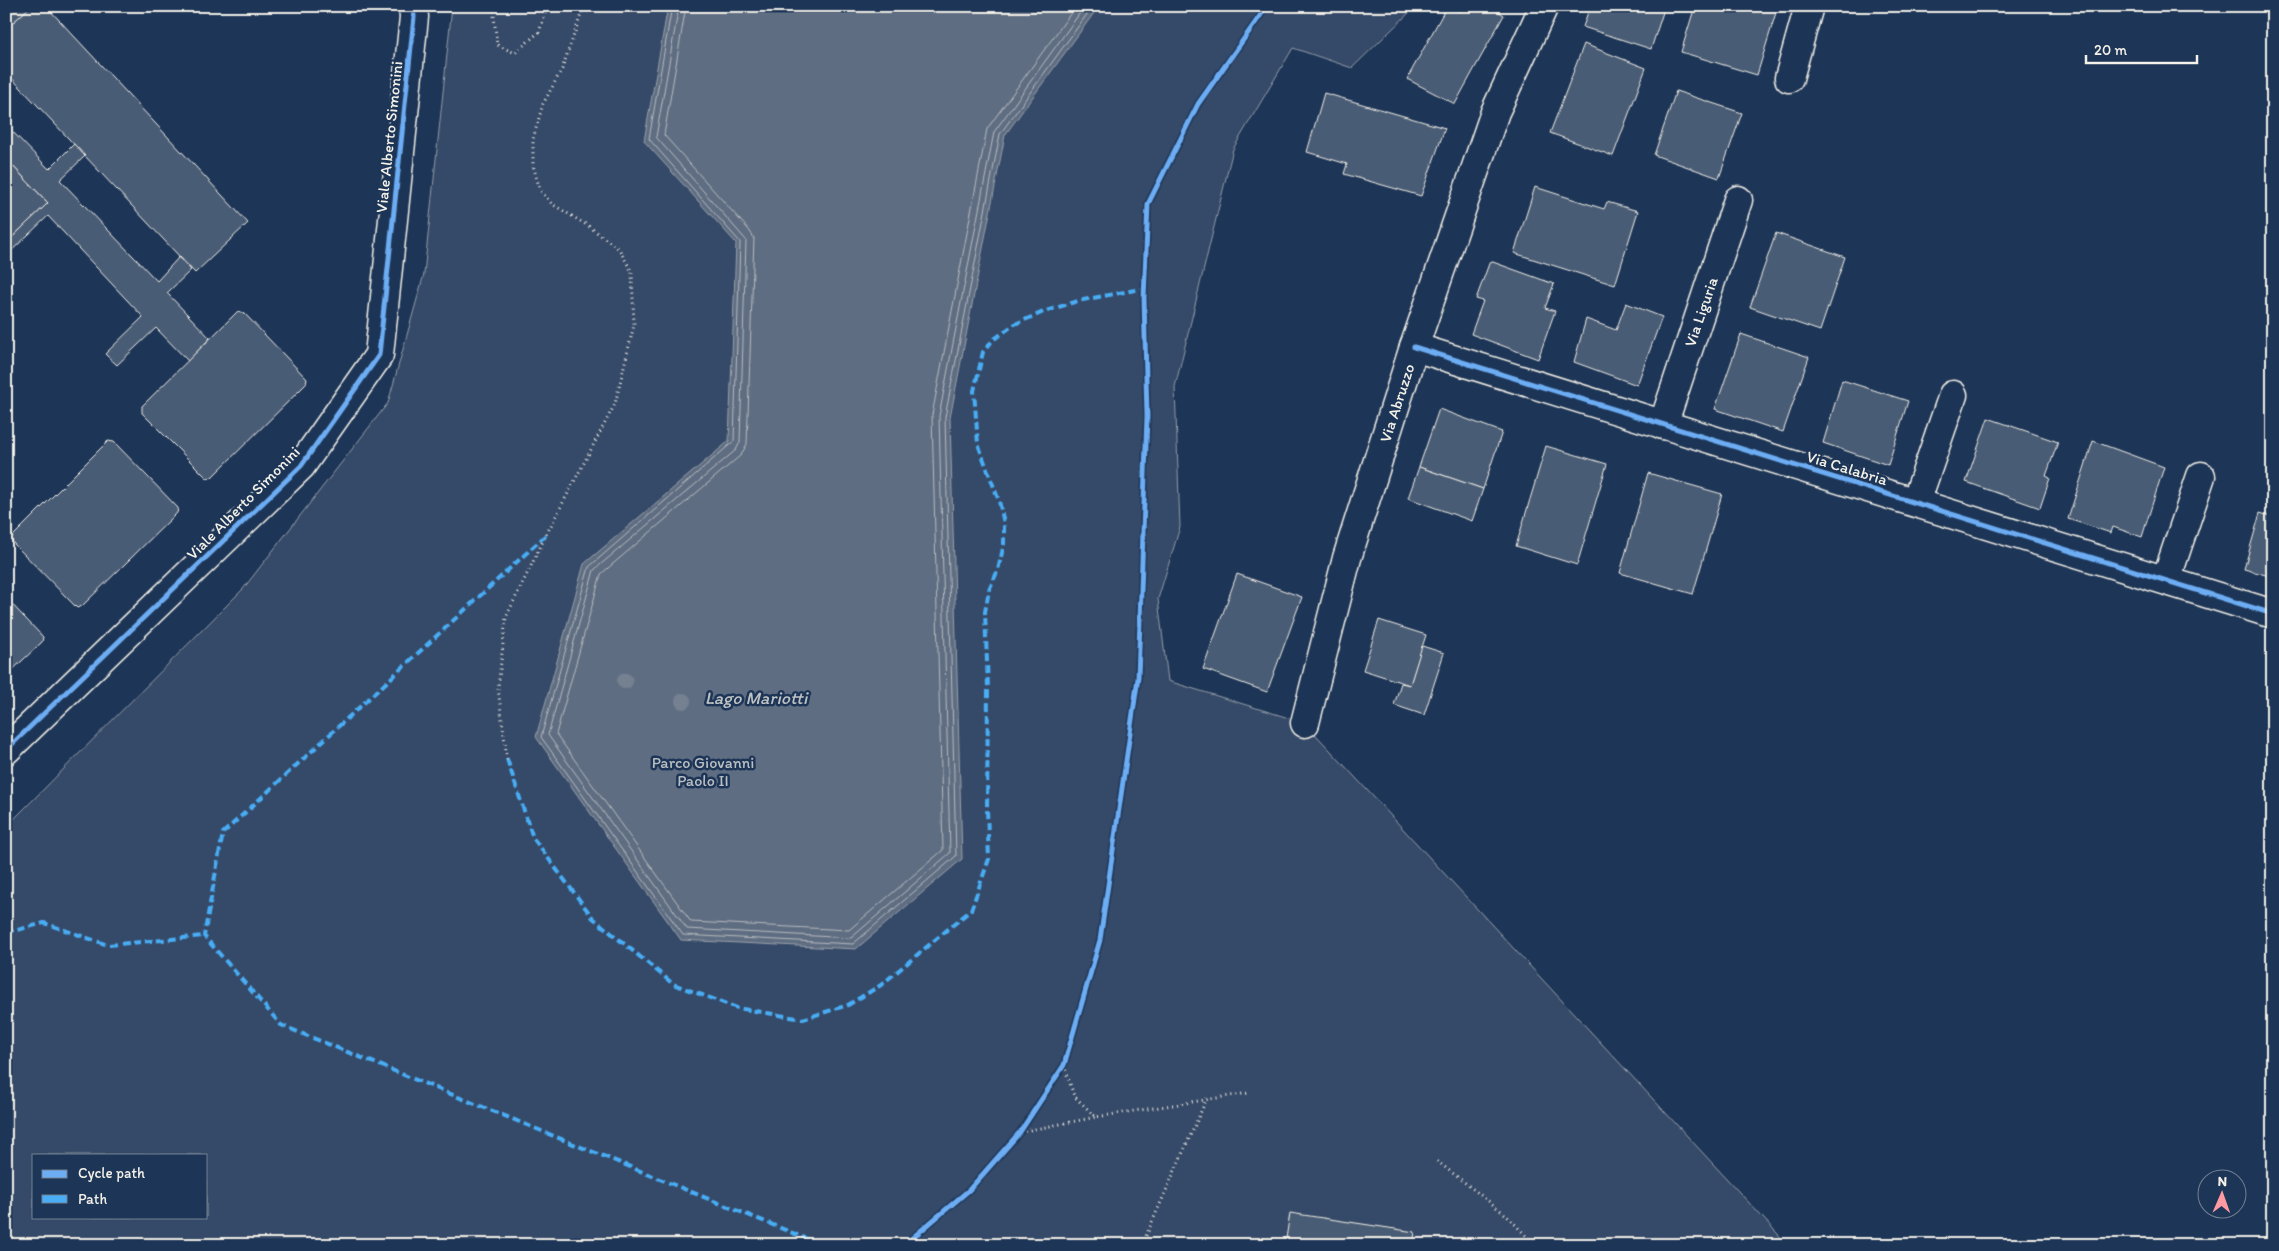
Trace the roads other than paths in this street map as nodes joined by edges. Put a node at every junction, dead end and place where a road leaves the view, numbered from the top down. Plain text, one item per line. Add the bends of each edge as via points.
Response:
1 (413, 6) edge
2 (1544, 6) edge
3 (1809, 6) edge
4 (1789, 78) dead end
5 (1738, 200) dead end
6 (1414, 347) junction
7 (1952, 395) dead end
8 (1663, 425) junction
9 (2201, 476) dead end
10 (1916, 502) junction
11 (2166, 580) junction
12 (2273, 614) edge
13 (1305, 723) dead end
14 (6, 750) edge

1 - 14 street, Viale Alberto Simonini via 379,355 301,466
2 - 6 street, Via Abruzzo via 1495,112
3 - 4 street
5 - 8 street, Via Liguria
6 - 8 street, Via Calabria
6 - 13 street, Via Abruzzo via 1347,558
7 - 10 street
8 - 10 street, Via Calabria
9 - 11 street
10 - 11 street, Via Calabria
11 - 12 street, Via Calabria

